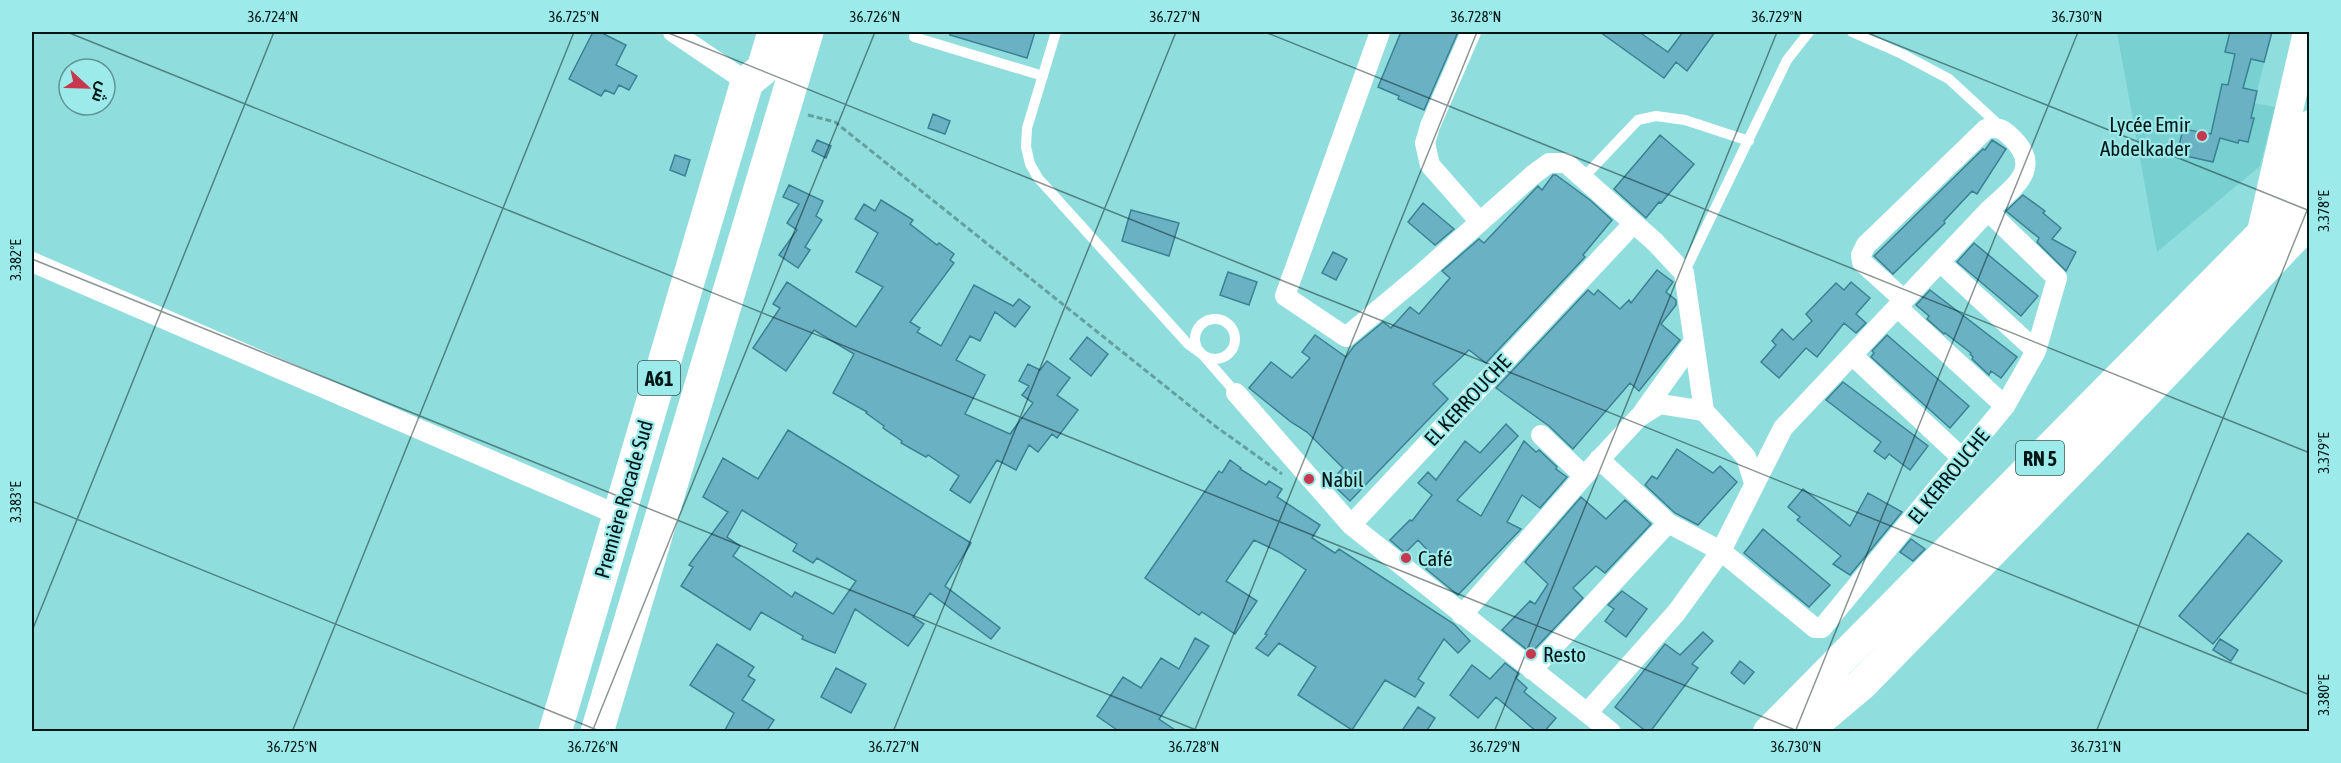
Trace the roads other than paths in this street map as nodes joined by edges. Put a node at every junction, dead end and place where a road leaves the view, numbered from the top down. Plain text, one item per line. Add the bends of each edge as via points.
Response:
1 (673, 32) edge
2 (774, 32) edge
3 (807, 32) edge
4 (916, 32) edge
5 (1056, 32) edge
6 (1380, 32) edge
7 (1472, 32) edge
8 (1809, 32) edge
9 (1852, 32) edge
10 (2307, 32) edge
11 (1043, 76) junction
12 (747, 82) junction
13 (2310, 124) edge
14 (2004, 130) junction
15 (1749, 141) junction
16 (1583, 178) junction
17 (2304, 202) edge
18 (1988, 211) junction
19 (1480, 222) junction
20 (1633, 224) junction
21 (2260, 236) junction
22 (32, 262) edge
23 (1940, 262) junction
24 (1684, 273) junction
25 (1900, 303) junction
26 (1694, 341) junction
27 (2036, 351) junction
28 (1852, 355) junction
29 (1236, 393) joint
30 (2005, 406) junction
31 (1704, 411) junction
32 (1639, 417) junction
33 (1541, 435) dead end
34 (1599, 459) junction
35 (1963, 459) junction
36 (1584, 476) junction
37 (1754, 483) junction
38 (618, 515) junction
39 (1668, 523) junction
40 (1351, 525) junction
41 (1721, 551) junction
42 (1462, 615) junction
43 (1532, 670) junction
44 (1587, 713) junction
45 (555, 732) edge
46 (597, 732) edge
47 (1611, 732) edge
48 (1769, 732) edge
49 (1805, 732) edge

1 - 12 street
2 - 12 highway, Première Rocade Sud / A61 via 763,69
3 - 46 highway, Première Rocade Sud / A61
4 - 11 lane via 914,37
5 - 11 lane
6 - 19 street via 1285,296 1346,337
7 - 19 street via 1425,143 1430,165
8 - 15 lane via 1786,60
9 - 14 lane via 1949,79
10 - 21 street
11 - 29 lane via 1027,128 1026,147 1038,178
12 - 38 highway, Première Rocade Sud / A61
13 - 17 street
14 - 18 street via 2024,148 2027,165 2022,178
14 - 25 street via 1986,129 1866,245 1862,262
15 - 16 lane via 1685,120 1656,116 1638,120
15 - 24 lane
16 - 19 street via 1566,163 1549,163
16 - 20 street
17 - 21 main road, RN 5
17 - 49 main road, RN 5 via 2091,450 1861,685
18 - 23 street
18 - 27 street, EL KERROUCHE via 2057,278
20 - 24 street
20 - 40 street, EL KERROUCHE
21 - 48 main road, RN 5
22 - 38 street
23 - 25 street
23 - 27 street
24 - 26 street
25 - 28 street
25 - 30 street
26 - 31 street
26 - 32 street
27 - 30 street, EL KERROUCHE
28 - 35 street
28 - 37 street via 1783,428
29 - 40 street
30 - 35 street, EL KERROUCHE
31 - 32 street via 1660,404
31 - 37 street via 1746,457
32 - 34 street
33 - 36 street
34 - 36 street
34 - 39 street
35 - 41 street, EL KERROUCHE via 1822,628 1815,628
36 - 42 street
37 - 41 street
38 - 45 highway, Première Rocade Sud / A61
39 - 41 street
39 - 43 street
40 - 42 street
41 - 44 street via 1676,613
42 - 43 street
43 - 44 street
44 - 47 street

